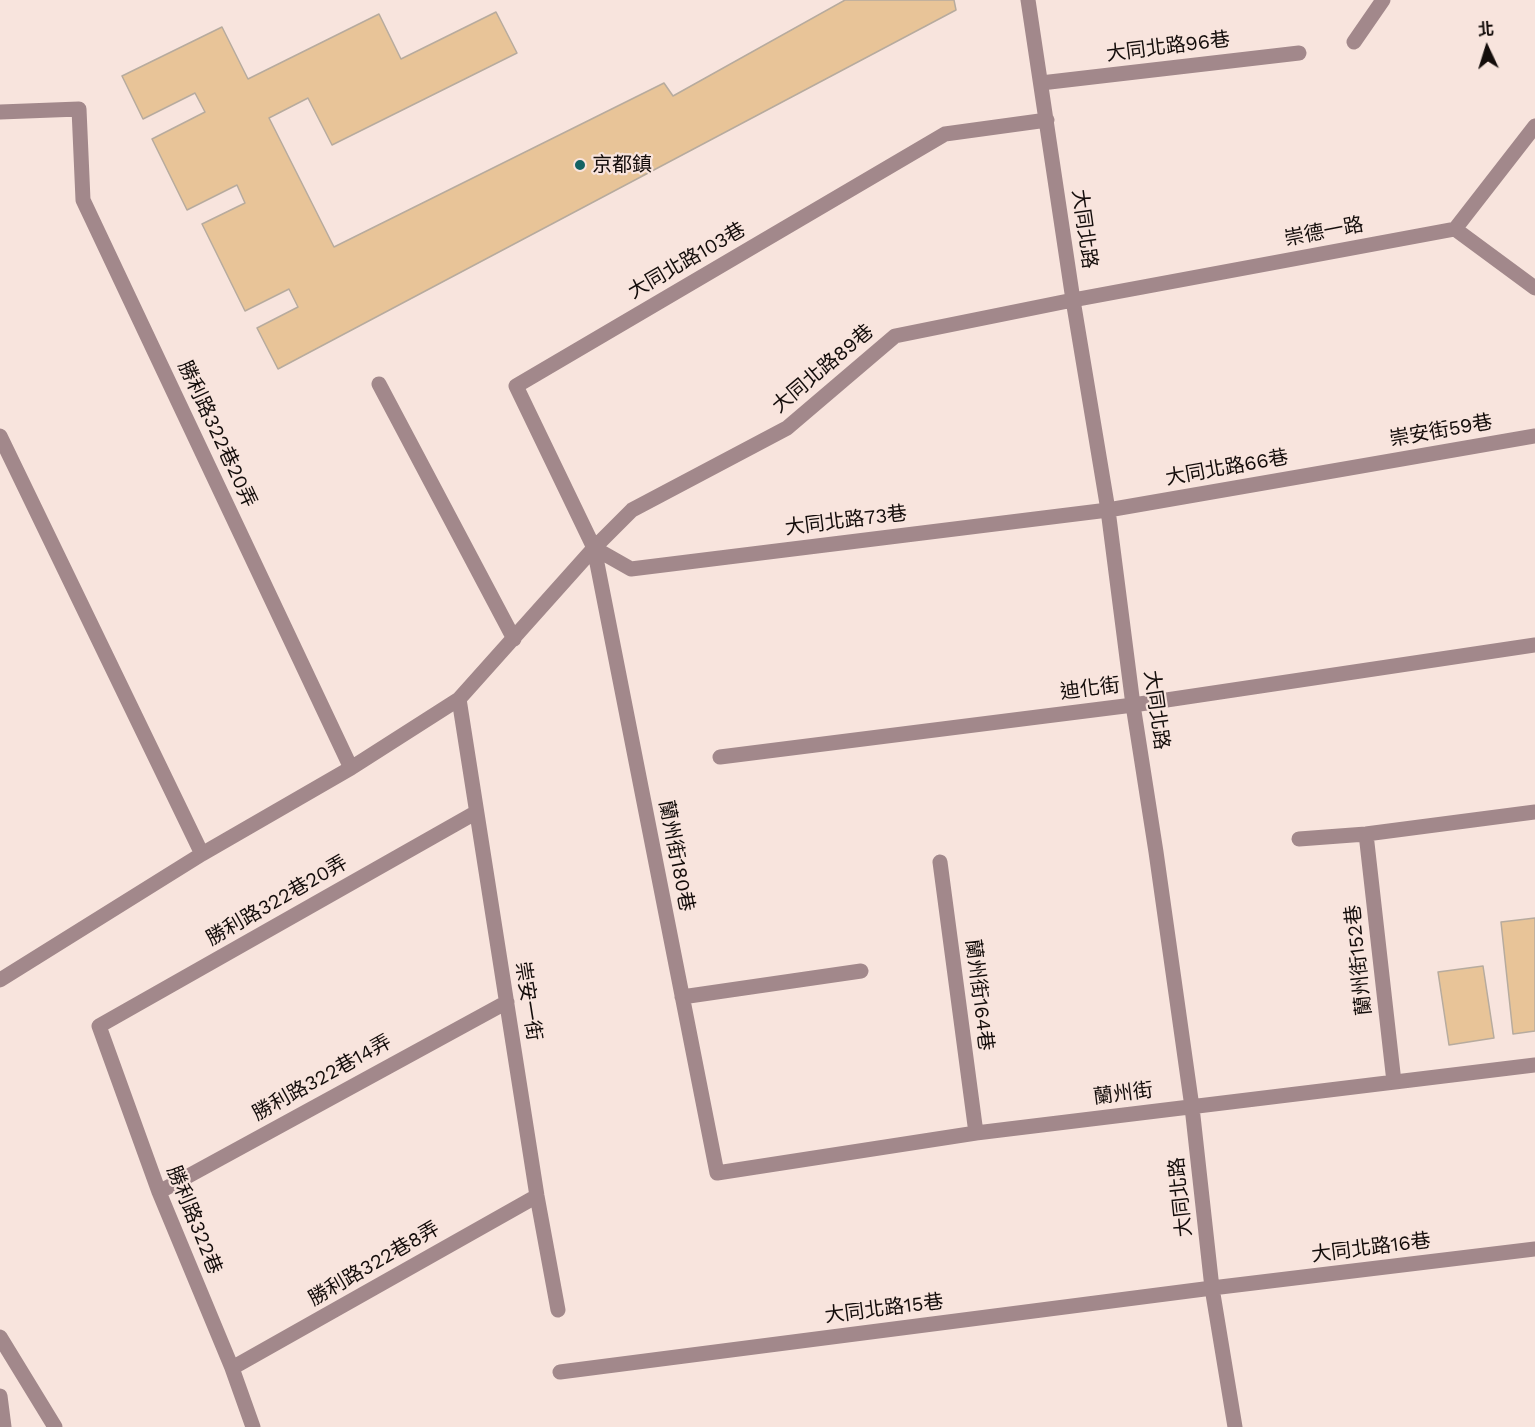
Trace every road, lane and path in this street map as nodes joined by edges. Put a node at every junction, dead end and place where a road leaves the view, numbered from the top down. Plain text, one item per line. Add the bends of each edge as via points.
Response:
1 (1028, 0) edge
2 (1383, 0) edge
3 (1354, 42) dead end
4 (1299, 53) dead end
5 (1041, 83) junction
6 (0, 112) edge
7 (1047, 120) junction
8 (1535, 126) edge
9 (1455, 229) junction
10 (1535, 288) edge
11 (1073, 300) junction
12 (379, 384) dead end
13 (0, 436) edge
14 (1535, 436) edge
15 (1354, 467) joint
16 (1108, 510) junction
17 (594, 548) junction
18 (514, 639) junction
19 (1535, 645) edge
20 (459, 699) junction
21 (1133, 705) junction
22 (720, 758) dead end
23 (351, 768) junction
24 (1535, 812) edge
25 (475, 813) junction
26 (1366, 834) junction
27 (1299, 839) dead end
28 (201, 854) junction
29 (940, 862) dead end
30 (861, 971) dead end
31 (0, 980) edge
32 (682, 997) junction
33 (507, 1002) junction
34 (99, 1026) joint
35 (1535, 1065) edge
36 (1394, 1082) junction
37 (1192, 1107) junction
38 (976, 1133) junction
39 (717, 1173) joint
40 (159, 1192) junction
41 (537, 1196) junction
42 (1535, 1249) edge
43 (1212, 1288) junction
44 (558, 1310) dead end
45 (0, 1337) edge
46 (232, 1368) junction
47 (560, 1372) dead end
48 (0, 1396) edge
49 (4, 1427) edge
50 (55, 1427) edge
51 (253, 1427) edge
52 (1235, 1427) edge

1 - 5 street, 大同北路
2 - 3 street
4 - 5 street, 大同北路96巷
5 - 7 street, 大同北路
6 - 23 street, 勝利路322巷20弄 via 79,109 83,200
7 - 11 street, 大同北路
7 - 17 street, 大同北路103巷 via 945,134 516,386
8 - 9 street
9 - 10 street
9 - 11 street, 崇德一路
11 - 16 street, 大同北路
11 - 17 street, 大同北路89巷 via 895,336 787,428 632,510
12 - 18 street
13 - 28 street
14 - 15 street, 崇安街59巷
15 - 16 street, 大同北路66巷
16 - 17 street, 大同北路73巷 via 631,569
16 - 21 street, 大同北路
17 - 18 street, 大同北路89巷
17 - 32 street, 蘭州街180巷
18 - 20 street, 大同北路89巷
19 - 21 street, 迪化街
20 - 23 street, 大同北路89巷
20 - 25 street, 崇安一街
21 - 22 street, 迪化街
21 - 37 street, 大同北路
23 - 28 street, 大同北路89巷
24 - 26 street
25 - 33 street, 崇安一街
25 - 34 street, 勝利路322巷20弄
26 - 27 street
26 - 36 street, 蘭州街152巷
28 - 31 street, 大同北路89巷
29 - 38 street, 蘭州街164巷
30 - 32 street
32 - 39 street, 蘭州街180巷
33 - 40 street, 勝利路322巷14弄
33 - 41 street, 崇安一街
34 - 40 street, 勝利路322巷
35 - 36 street, 蘭州街
36 - 37 street, 蘭州街
37 - 38 street, 蘭州街
37 - 43 street, 大同北路
38 - 39 street, 蘭州街
40 - 46 street, 勝利路322巷
41 - 44 street, 崇安一街
41 - 46 street, 勝利路322巷8弄
42 - 43 street, 大同北路16巷
43 - 47 street, 大同北路15巷
43 - 52 street, 大同北路
45 - 50 street
46 - 51 street, 勝利路322巷
48 - 49 street

